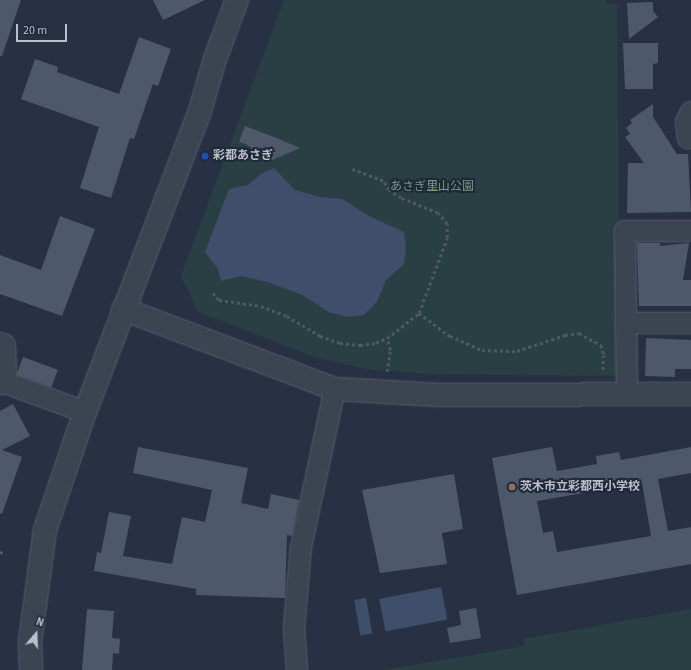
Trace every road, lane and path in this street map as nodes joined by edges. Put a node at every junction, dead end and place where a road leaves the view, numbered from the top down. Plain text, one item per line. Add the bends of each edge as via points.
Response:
1 (237, 0) edge
2 (254, 0) edge
3 (691, 112) edge
4 (199, 114) junction
5 (691, 138) edge
6 (350, 169) dead end
7 (691, 230) edge
8 (213, 293) dead end
9 (123, 310) junction
10 (419, 313) junction
11 (628, 323) junction
12 (691, 323) edge
13 (387, 338) junction
14 (0, 343) edge
15 (603, 373) dead end
16 (386, 375) dead end
17 (3, 383) edge
18 (335, 388) junction
19 (627, 394) junction
20 (691, 394) edge
21 (85, 412) junction
22 (0, 552) edge
23 (6, 554) dead end
24 (31, 670) edge
25 (297, 670) edge

1 - 4 street via 215,59
2 - 4 street via 233,52
3 - 5 street via 686,122 688,138
4 - 9 street
6 - 10 path via 383,181 395,194 438,213 447,224 447,238
7 - 11 street via 625,231
8 - 13 path via 219,300 261,306 287,316 320,336 340,343 360,345 376,343
9 - 18 street
9 - 21 street
10 - 13 path
10 - 15 path via 450,336 482,350 517,351 565,335 580,333 601,345 604,355
11 - 12 street
11 - 19 street
13 - 16 path via 390,350
14 - 17 street via 5,345
17 - 21 street
18 - 19 street via 439,396
18 - 25 street via 301,547 294,628
19 - 20 street
21 - 24 street via 45,530 30,642
22 - 23 path

